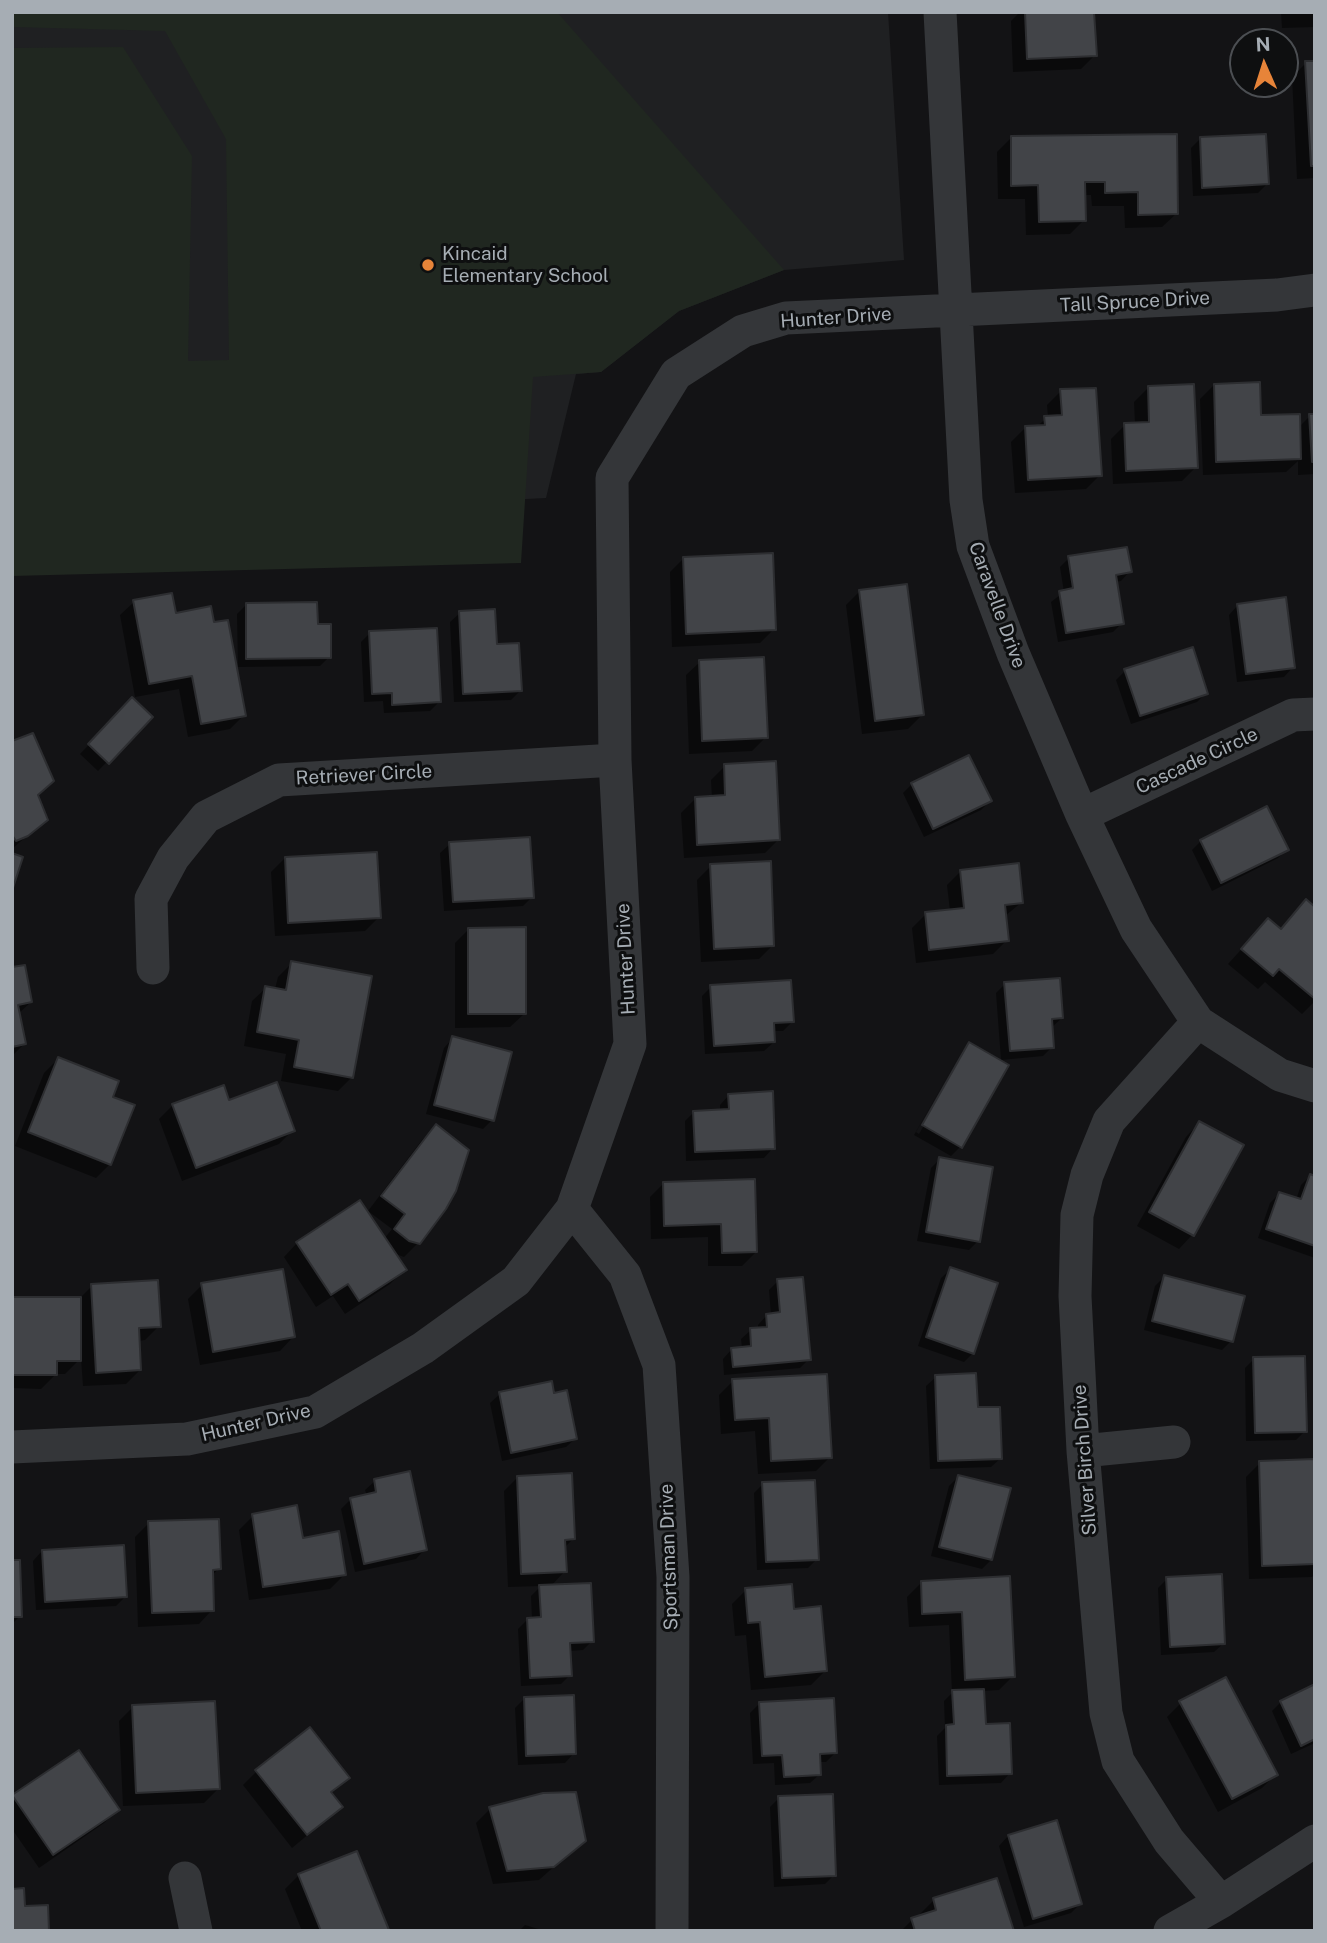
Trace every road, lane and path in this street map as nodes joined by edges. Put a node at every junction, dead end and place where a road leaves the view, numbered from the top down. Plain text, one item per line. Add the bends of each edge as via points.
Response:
1 (940, 12) edge
2 (1315, 290) edge
3 (955, 312) junction
4 (1315, 714) edge
5 (615, 760) junction
6 (1082, 815) junction
7 (153, 968) dead end
8 (1198, 1022) junction
9 (1315, 1086) edge
10 (572, 1209) junction
11 (1174, 1443) dead end
12 (12, 1447) edge
13 (1083, 1451) junction
14 (1315, 1841) edge
15 (185, 1878) dead end
16 (1222, 1902) junction
17 (197, 1931) edge
18 (672, 1931) edge
19 (1170, 1931) edge

1 - 3 street, Caravelle Drive
2 - 3 street, Tall Spruce Drive
3 - 5 street, Hunter Drive via 786,318 743,331 676,374 612,478
3 - 6 street, Caravelle Drive via 973,546
4 - 6 street, Cascade Circle via 1293,715
5 - 7 street, Retriever Circle via 279,780 206,817 173,858 151,899
5 - 10 street, Hunter Drive via 630,1044
6 - 8 street, Caravelle Drive via 1136,929
8 - 9 street, Caravelle Drive via 1280,1075
8 - 13 street, Silver Birch Drive via 1109,1121 1087,1175 1077,1215
10 - 12 street, Hunter Drive via 516,1281 422,1348 315,1412 187,1438
10 - 18 street, Sportsman Drive via 625,1275 659,1365 673,1577
11 - 13 street
13 - 16 street, Silver Birch Drive via 1106,1713 1118,1761 1169,1842
14 - 16 street
15 - 17 street
16 - 19 street

